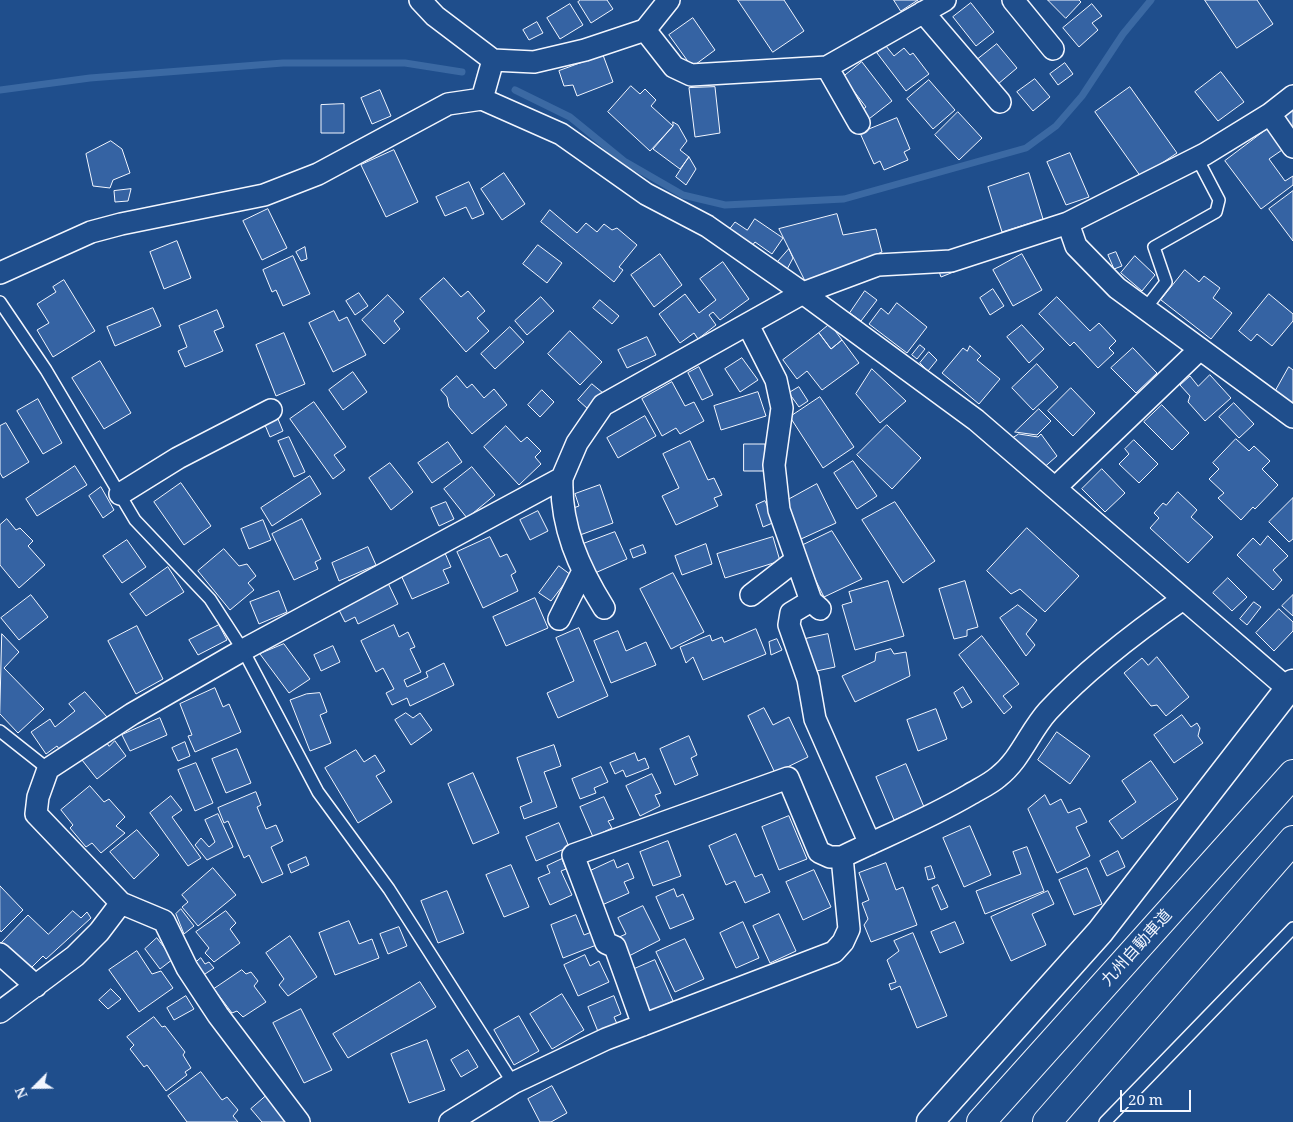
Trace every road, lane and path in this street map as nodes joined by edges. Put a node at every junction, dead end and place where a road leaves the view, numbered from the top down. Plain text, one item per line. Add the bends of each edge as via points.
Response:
1 (420, 0) edge
2 (669, 0) edge
3 (945, 0) edge
4 (1012, 0) edge
5 (924, 12) junction
6 (645, 30) junction
7 (1053, 49) dead end
8 (493, 60) junction
9 (827, 67) junction
10 (1293, 96) edge
11 (482, 99) junction
12 (1000, 102) dead end
13 (1270, 114) junction
14 (859, 123) dead end
15 (1293, 147) edge
16 (1197, 158) junction
17 (1068, 223) junction
18 (0, 273) edge
19 (803, 293) junction
20 (0, 302) edge
21 (1145, 309) junction
22 (748, 326) junction
23 (1200, 349) junction
24 (271, 410) dead end
25 (1293, 417) edge
26 (562, 478) junction
27 (1055, 488) junction
28 (120, 494) junction
29 (796, 560) junction
30 (583, 571) junction
31 (751, 595) dead end
32 (1183, 598) junction
33 (604, 608) dead end
34 (559, 619) dead end
35 (243, 650) junction
36 (1291, 688) edge
37 (0, 731) edge
38 (48, 769) junction
39 (1293, 774) edge
40 (1293, 840) edge
41 (870, 844) junction
42 (842, 857) junction
43 (121, 903) junction
44 (1293, 928) edge
45 (0, 954) edge
46 (36, 986) junction
47 (0, 1012) edge
48 (643, 1025) junction
49 (513, 1083) junction
50 (299, 1122) edge
51 (450, 1122) edge
52 (930, 1122) edge
53 (981, 1122) edge
54 (1047, 1122) edge
55 (1104, 1122) edge

1 - 8 street via 435,16
2 - 6 street
3 - 5 street
4 - 7 street
5 - 9 street
5 - 12 street
6 - 8 street via 585,50 534,62
6 - 9 street via 674,67 691,75
8 - 11 street
9 - 14 street
10 - 13 street
11 - 18 street via 448,104 318,174 264,195 91,232
11 - 19 street via 561,134 646,194 708,226
13 - 15 street
13 - 16 street
16 - 17 street
16 - 21 lane via 1219,200 1216,212 1154,247 1166,282
17 - 19 street via 951,261 878,265
17 - 21 street via 1076,246 1117,288
19 - 22 street
19 - 27 street via 976,420
20 - 28 lane via 46,370
21 - 23 street
22 - 26 street via 603,405 577,443
22 - 29 street via 776,380 782,408 774,465 779,510
23 - 25 street
23 - 27 street
24 - 28 street via 178,458
26 - 30 street via 561,501 567,533
26 - 35 street
27 - 32 street
28 - 35 lane via 135,520 210,599
29 - 31 street
29 - 41 street via 815,605 791,613 789,625 808,679 815,718
30 - 33 street
30 - 34 street
32 - 36 street
32 - 41 street via 1075,684 1047,712 1019,757 997,778 935,814
35 - 38 street via 132,714
35 - 49 lane via 318,792 389,890
36 - 52 street via 1100,932
37 - 38 lane
38 - 43 street via 36,814
39 - 53 highway, 九州自動車道
40 - 54 highway
41 - 42 street
42 - 48 street via 849,929 834,952
42 - 48 street via 830,857 819,852 788,778 573,855 606,943 615,947
43 - 46 street via 75,956
43 - 50 street via 164,921 187,968
44 - 55 lane
45 - 46 street
46 - 47 street
48 - 49 street
49 - 51 street

